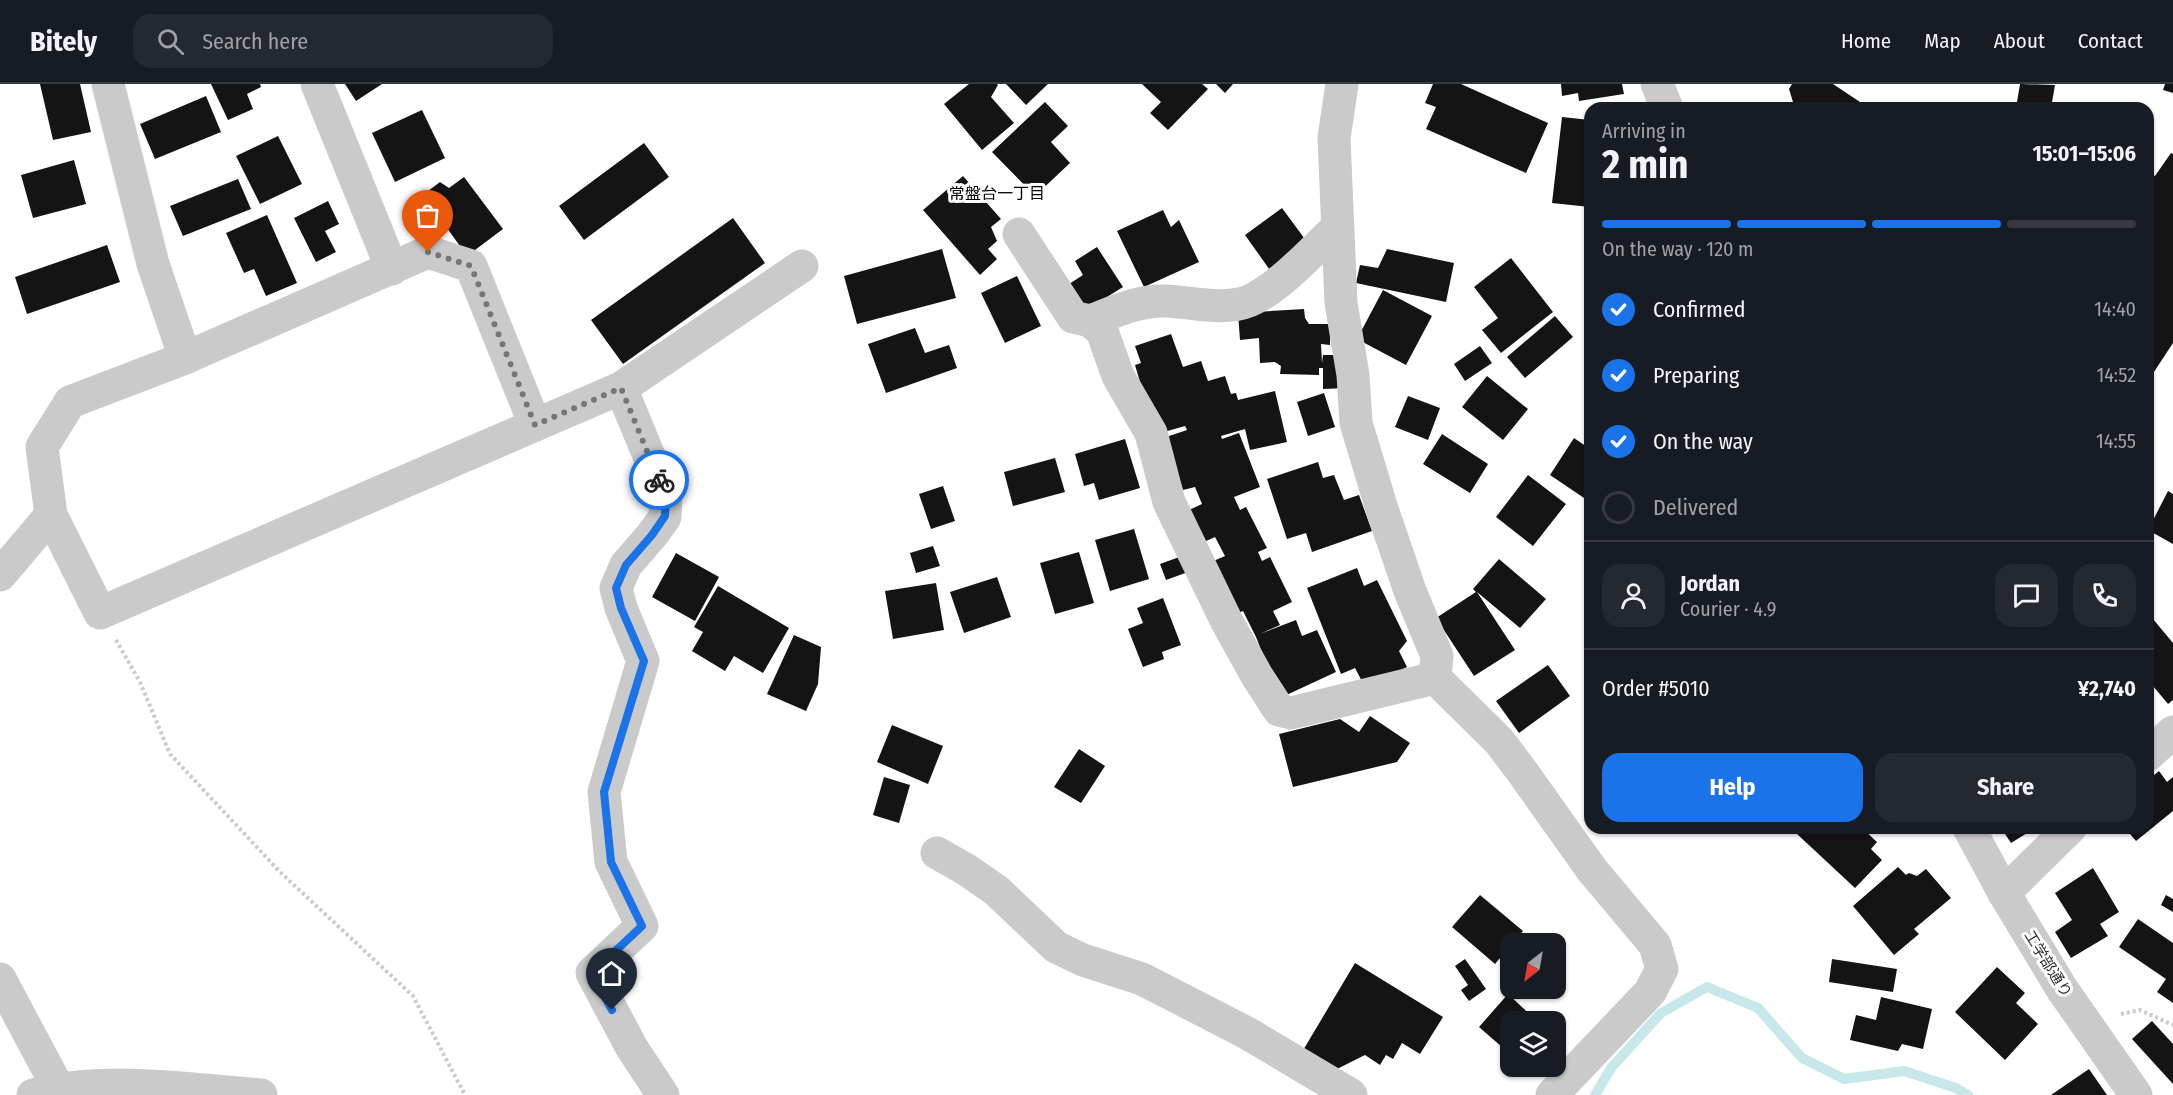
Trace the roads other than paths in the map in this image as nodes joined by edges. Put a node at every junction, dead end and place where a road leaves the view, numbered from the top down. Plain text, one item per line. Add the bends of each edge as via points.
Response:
1 (108, 84) edge
2 (317, 84) edge
3 (1342, 84) edge
4 (1657, 84) edge
5 (1664, 102) edge
6 (1337, 228) junction
7 (1019, 234) dead end
8 (802, 266) dead end
9 (392, 269) junction
10 (1090, 321) junction
11 (184, 358) junction
12 (621, 388) junction
13 (535, 425) junction
14 (51, 515) junction
15 (0, 575) edge
16 (1435, 678) junction
17 (2173, 732) edge
18 (2154, 749) edge
19 (1972, 834) edge
20 (2064, 834) edge
21 (937, 853) dead end
22 (2004, 892) junction
23 (0, 979) edge
24 (46, 1091) edge
25 (261, 1095) edge
26 (663, 1095) edge
27 (1351, 1095) edge
28 (1552, 1095) edge
29 (2136, 1095) edge

1 - 11 street via 153,264
2 - 9 street
3 - 6 street via 1334,138
4 - 5 street
6 - 10 street via 1268,291 1247,302 1226,305 1164,301 1132,305
6 - 16 street via 1341,303 1356,423 1410,591 1437,656
7 - 10 street via 1073,317
8 - 12 street
9 - 11 street
9 - 13 street via 428,252 471,266
10 - 16 street via 1102,331 1118,376 1151,433 1169,502 1231,630 1279,710 1291,713
11 - 14 street via 70,402 42,447
12 - 13 street
12 - 26 street via 666,497 665,516 626,565 616,588 644,661 604,792 611,862 642,926 592,973 632,1048
13 - 14 street via 100,613
14 - 15 street
16 - 28 street via 1499,741 1592,870 1655,945 1662,969 1650,992
17 - 18 street
19 - 22 street, 工学部通り
20 - 22 street
21 - 27 street via 997,891 1056,947 1142,979
22 - 29 street, 工学部通り via 2062,989
23 - 24 street
24 - 25 street via 108,1086

